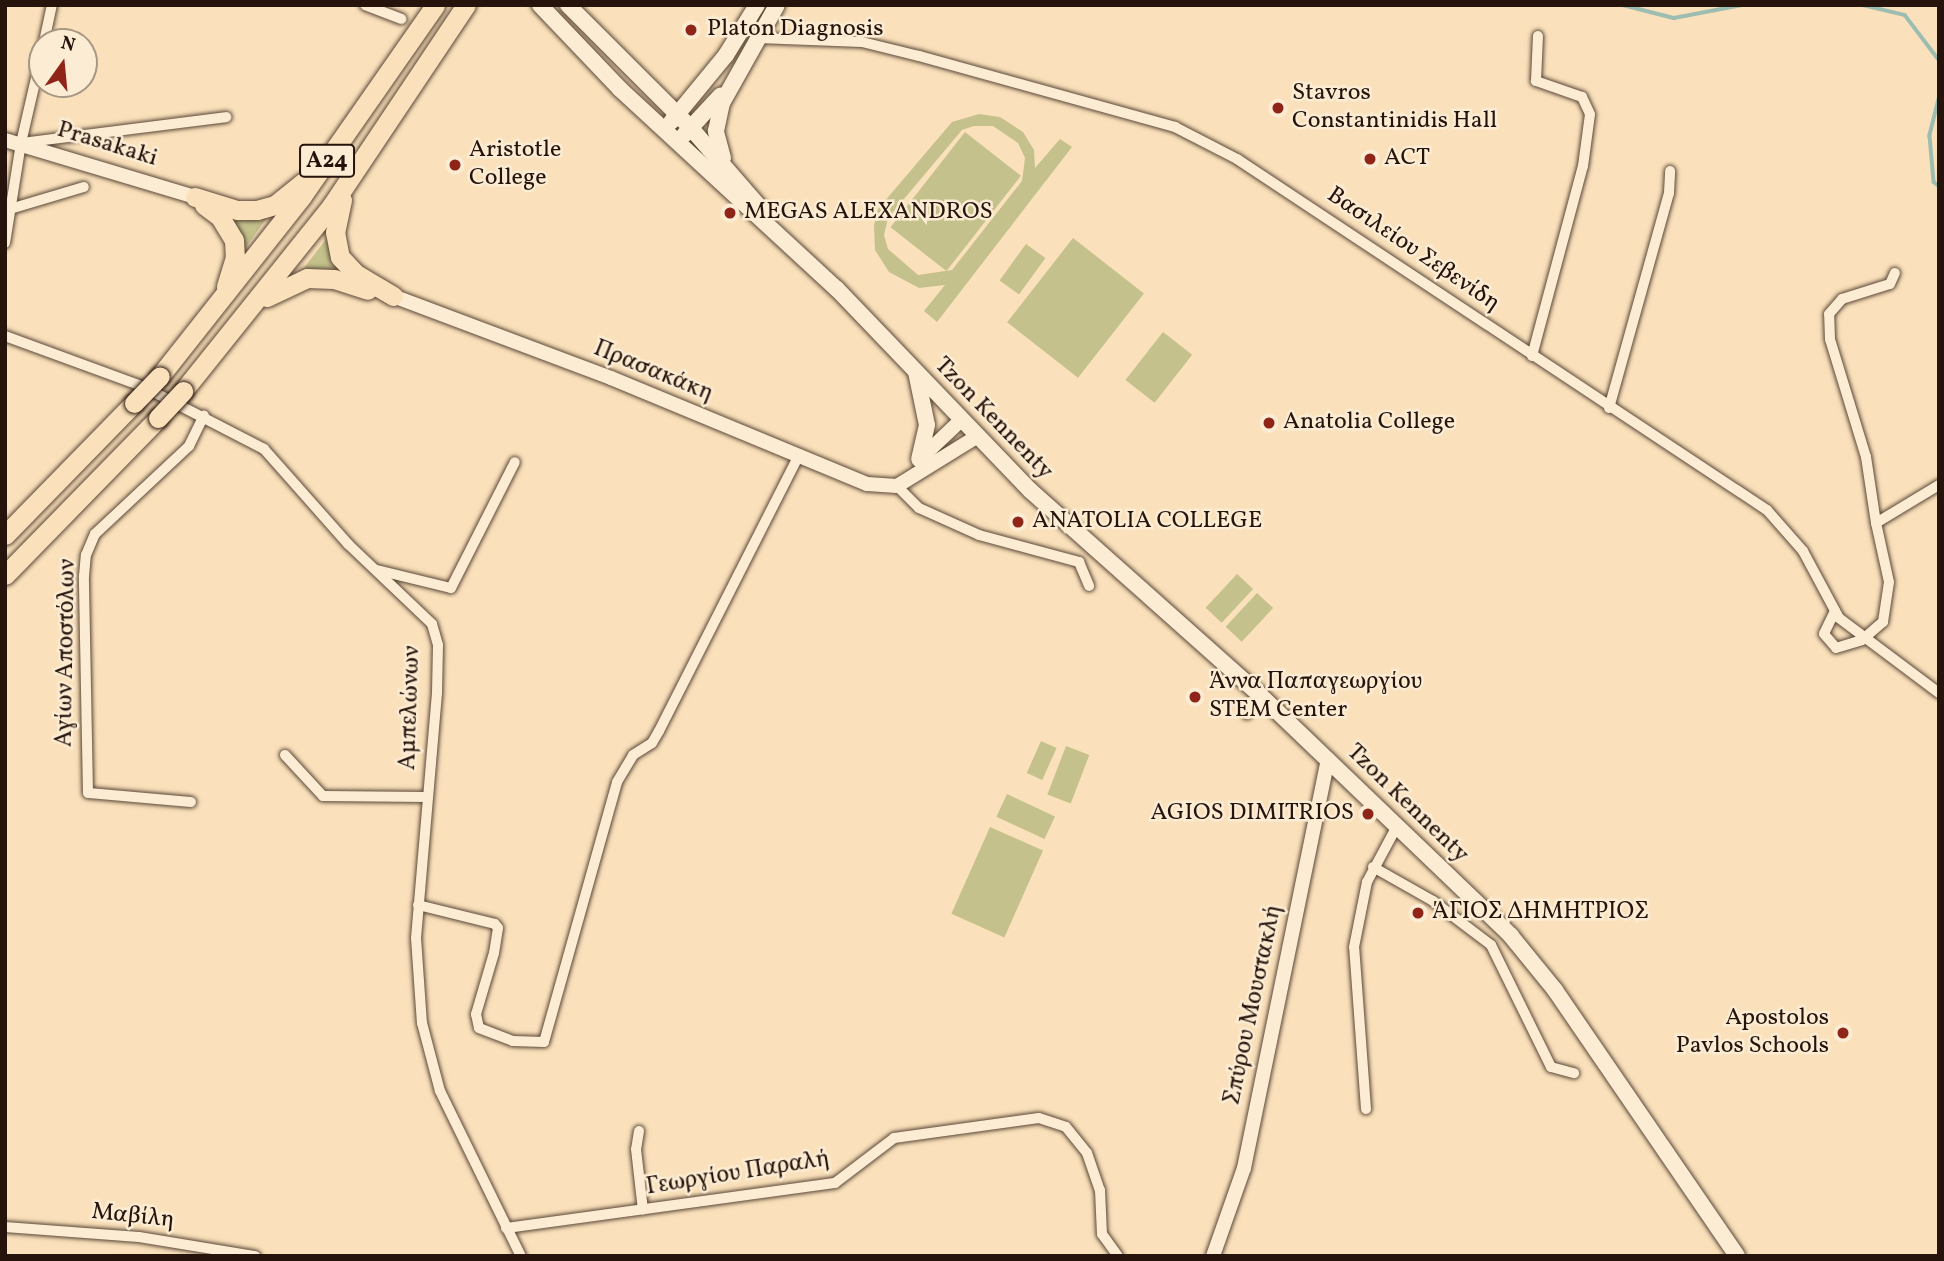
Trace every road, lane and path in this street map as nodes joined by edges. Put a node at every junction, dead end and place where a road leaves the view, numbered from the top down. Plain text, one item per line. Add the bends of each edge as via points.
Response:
1 (52, 5) edge
2 (365, 5) edge
3 (435, 5) edge
4 (466, 5) edge
5 (540, 5) edge
6 (568, 5) edge
7 (757, 5) edge
8 (777, 5) edge
9 (401, 19) dead end
10 (47, 28) edge
11 (1538, 36) dead end
12 (758, 38) junction
13 (737, 73) junction
14 (31, 98) edge
15 (678, 115) junction
16 (226, 117) dead end
17 (690, 127) junction
18 (664, 130) junction
19 (5, 140) edge
20 (678, 142) junction
21 (20, 143) junction
22 (325, 163) junction
23 (1670, 171) dead end
24 (732, 172) junction
25 (352, 178) junction
26 (84, 187) dead end
27 (195, 197) junction
28 (10, 209) junction
29 (778, 231) junction
30 (5, 243) edge
31 (1895, 273) dead end
32 (393, 296) junction
33 (255, 306) junction
34 (212, 312) junction
35 (5, 336) edge
36 (1532, 356) junction
37 (915, 370) junction
38 (1609, 408) junction
39 (204, 415) junction
40 (962, 419) junction
41 (978, 436) junction
42 (798, 457) junction
43 (919, 459) junction
44 (515, 462) dead end
45 (902, 483) junction
46 (1939, 485) edge
47 (1876, 523) junction
48 (5, 535) edge
49 (377, 570) junction
50 (5, 575) edge
51 (1089, 586) dead end
52 (1835, 611) junction
53 (1862, 640) junction
54 (1939, 692) edge
55 (1259, 694) junction
56 (1247, 714) dead end
57 (285, 755) dead end
58 (1328, 760) junction
59 (427, 797) junction
60 (191, 802) dead end
61 (1397, 826) junction
62 (1373, 867) junction
63 (418, 905) junction
64 (1574, 1073) dead end
65 (1366, 1108) dead end
66 (639, 1131) dead end
67 (643, 1210) junction
68 (5, 1227) edge
69 (506, 1228) junction
70 (255, 1256) edge
71 (521, 1256) edge
72 (1118, 1256) edge
73 (1213, 1256) edge
74 (1737, 1256) edge

1 - 10 street
2 - 9 street
3 - 22 highway, Α24
4 - 25 highway, Α24
5 - 18 main road, Tzon Kennenty
6 - 15 main road
7 - 15 main road via 726,55
8 - 12 main road
11 - 36 street via 1536,81 1582,97 1590,114 1583,166
12 - 13 main road
12 - 36 street, Βασιλείου Σεβενίδη via 869,43 1175,127 1247,166
13 - 17 main road
13 - 24 main road via 722,103 716,131 719,149
14 - 21 street
15 - 17 main road, Tzon Kennenty
15 - 18 main road
16 - 21 street
17 - 20 main road
17 - 24 main road, Tzon Kennenty
18 - 20 main road, Tzon Kennenty
19 - 21 street, Prasakaki
20 - 29 main road, Tzon Kennenty
21 - 27 street, Prasakaki
21 - 28 street
22 - 27 highway via 281,201 264,209 237,210
22 - 34 highway, Α24
23 - 38 street via 1669,192
24 - 29 main road, Tzon Kennenty
25 - 32 highway via 335,222 339,255 349,268
25 - 33 highway, Α24
26 - 28 street
27 - 34 highway via 222,219 235,244 230,276
28 - 30 street
29 - 37 main road, Tzon Kennenty
31 - 47 street via 1890,284 1842,299 1829,314 1830,339 1866,457
32 - 33 highway via 334,279 307,278 272,292
32 - 42 street, Πρασακάκη via 611,378
33 - 50 highway, Α24, bridge via 158,418
34 - 48 highway, Α24, bridge via 160,376
35 - 39 street, Αμπελώνων via 107,372
36 - 38 street, Βασιλείου Σεβενίδη
37 - 40 main road, Tzon Kennenty
37 - 43 main road via 927,425
38 - 52 street, Βασιλείου Σεβενίδη via 1775,517 1811,563
39 - 49 street, Αμπελώνων via 272,456
39 - 60 street, Αγίων Αποστόλων via 189,446 95,534 84,576 88,793
40 - 41 main road, Tzon Kennenty
40 - 43 street
41 - 45 street via 953,456
41 - 55 main road, Tzon Kennenty via 1071,529
42 - 45 street, Πρασακάκη via 860,482
42 - 63 street via 659,731 652,743 633,755 617,782 544,1042 513,1041 479,1028 476,1014 495,953 495,924
43 - 45 street
44 - 49 street via 451,587
45 - 51 street via 919,508 979,535 1079,562
46 - 47 street
47 - 53 street via 1889,582 1887,605 1883,622
49 - 59 street, Αμπελώνων via 432,624 438,645
52 - 53 street, Βασιλείου Σεβενίδη
52 - 53 street via 1824,630 1828,644 1840,648
53 - 54 street, Βασιλείου Σεβενίδη
55 - 56 street
55 - 58 main road, Tzon Kennenty
57 - 59 street via 323,796
58 - 61 main road, Tzon Kennenty
58 - 73 street, Σπύρου Μουστακλή via 1244,1168
59 - 63 street, Αμπελώνων
61 - 62 street
61 - 74 main road, Tzon Kennenty via 1539,970
62 - 64 street via 1433,901 1491,945 1551,1067
62 - 65 street via 1354,947
63 - 69 street, Αμπελώνων via 417,981 428,1054 440,1091
66 - 67 street via 636,1149
67 - 69 street, Γεωργίου Παραλή
67 - 72 street, Γεωργίου Παραλή via 835,1183 894,1138 1039,1118 1066,1127 1087,1153 1100,1190 1102,1234
68 - 70 street, Μαβίλη via 139,1237
69 - 71 street, Αμπελώνων

